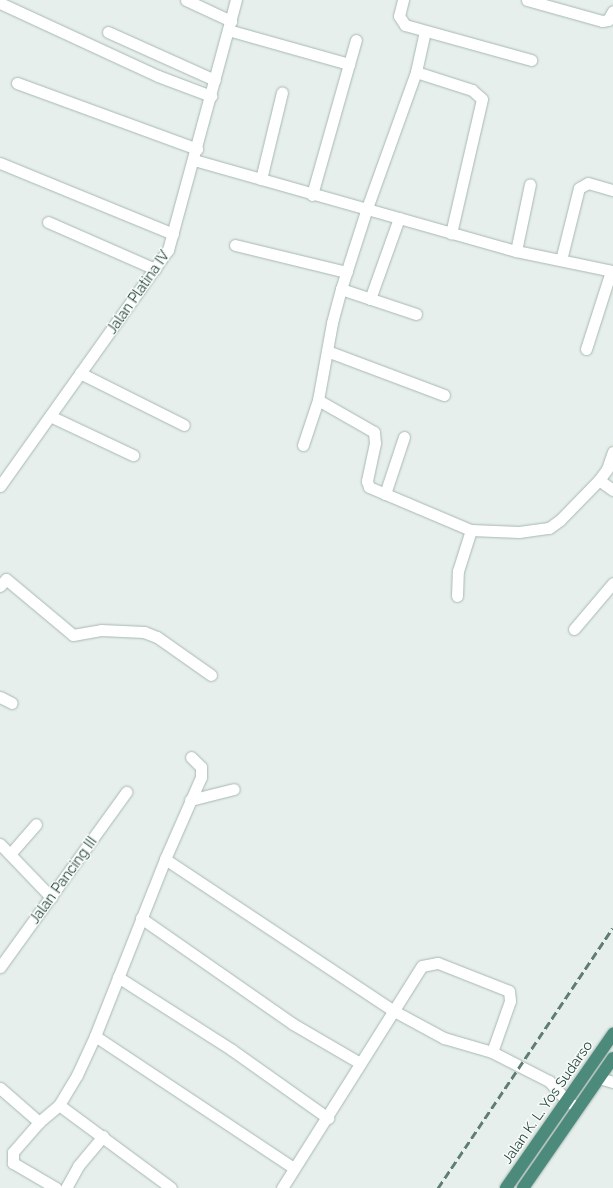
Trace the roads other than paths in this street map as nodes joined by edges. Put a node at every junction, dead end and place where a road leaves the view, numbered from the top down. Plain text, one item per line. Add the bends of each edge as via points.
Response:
1 (186, 0) edge
2 (236, 0) edge
3 (403, 0) edge
4 (528, 0) edge
5 (0, 3) edge
6 (613, 11) edge
7 (230, 26) junction
8 (425, 31) junction
9 (108, 32) dead end
10 (356, 40) dead end
11 (531, 60) dead end
12 (349, 64) junction
13 (416, 72) junction
14 (215, 80) junction
15 (17, 83) dead end
16 (282, 92) dead end
17 (211, 96) junction
18 (197, 149) junction
19 (194, 160) junction
20 (0, 163) edge
21 (261, 179) junction
22 (530, 184) dead end
23 (613, 190) edge
24 (312, 195) junction
25 (367, 208) junction
26 (399, 218) junction
27 (48, 222) dead end
28 (452, 233) junction
29 (173, 234) junction
30 (235, 245) dead end
31 (516, 251) junction
32 (561, 260) junction
33 (156, 269) junction
34 (612, 271) edge
35 (347, 272) junction
36 (341, 289) junction
37 (370, 299) junction
38 (416, 314) dead end
39 (586, 349) dead end
40 (327, 351) junction
41 (80, 373) junction
42 (444, 395) dead end
43 (318, 400) junction
44 (50, 416) junction
45 (184, 425) dead end
46 (404, 437) dead end
47 (303, 445) dead end
48 (613, 452) edge
49 (133, 455) dead end
50 (599, 480) junction
51 (0, 486) edge
52 (613, 490) edge
53 (385, 494) junction
54 (471, 530) junction
55 (613, 583) edge
56 (0, 586) edge
57 (457, 596) dead end
58 (574, 629) dead end
59 (210, 675) dead end
60 (0, 697) edge
61 (12, 703) dead end
62 (191, 757) dead end
63 (234, 789) dead end
64 (126, 792) dead end
65 (190, 800) junction
66 (36, 824) dead end
67 (0, 844) edge
68 (11, 853) junction
69 (165, 859) junction
70 (50, 897) junction
71 (141, 918) junction
72 (1, 962) edge
73 (118, 977) junction
74 (394, 1011) junction
75 (613, 1034) edge
76 (95, 1036) junction
77 (492, 1052) junction
78 (613, 1058) edge
79 (360, 1063) junction
80 (599, 1078) junction
81 (613, 1082) edge
82 (0, 1088) edge
83 (566, 1100) junction
84 (59, 1105) junction
85 (578, 1108) junction
86 (328, 1118) junction
87 (39, 1122) junction
88 (102, 1136) junction
89 (294, 1168) junction
90 (56, 1188) edge
91 (66, 1188) edge
92 (171, 1188) edge
93 (282, 1188) edge
94 (506, 1188) edge
95 (523, 1188) edge

1 - 7 street
2 - 7 street, Jalan Platina IV
3 - 8 street via 400,20
4 - 6 street via 602,21 608,20
5 - 17 street via 151,73
7 - 12 street
7 - 14 street, Jalan Platina IV
8 - 11 street
8 - 13 street
9 - 14 street
10 - 12 street
12 - 24 street
13 - 25 street
13 - 28 street via 472,90 482,99
14 - 17 street, Jalan Platina IV
15 - 18 street
16 - 21 street
17 - 18 street, Jalan Platina IV
18 - 19 street, Jalan Platina IV
19 - 21 street
19 - 29 street, Jalan Platina IV
20 - 29 street
21 - 24 street
22 - 31 street
23 - 32 street via 588,183 579,188
24 - 25 street
25 - 26 street
25 - 35 street
26 - 28 street
26 - 37 street
27 - 33 street
28 - 31 street
29 - 33 street, Jalan Platina IV via 168,250
30 - 35 street
31 - 32 street
32 - 34 street
33 - 41 street, Jalan Platina IV
34 - 39 street
35 - 36 street
36 - 37 street
36 - 40 street
37 - 38 street
40 - 42 street
40 - 43 street
41 - 44 street, Jalan Platina IV
41 - 45 street
43 - 47 street
43 - 53 street via 374,432 375,443 368,485
44 - 49 street
44 - 51 street, Jalan Platina IV
46 - 53 street
48 - 50 street via 607,469
50 - 52 street
50 - 54 street via 549,528 519,532
53 - 54 street
54 - 57 street via 458,571
55 - 58 street
56 - 59 street via 6,579 73,635 101,630 144,632 157,637
60 - 61 street
62 - 65 street via 202,771
63 - 65 street
64 - 70 street, Jalan Pancing III
65 - 69 street
66 - 68 street
67 - 68 street
68 - 70 street
69 - 71 street
69 - 74 street
70 - 72 street, Jalan Pancing III
71 - 73 street
71 - 79 street via 293,1024
73 - 76 street
73 - 86 street via 232,1050
74 - 77 street via 444,1038
74 - 77 street via 422,966 430,963 448,966 505,988 509,991 510,1000
74 - 79 street
75 - 83 highway, Jalan K. L. Yos Sudarso
76 - 84 street via 77,1075
76 - 89 street
77 - 83 street via 549,1081
78 - 80 highway, Jalan K. L. Yos Sudarso
79 - 86 street
80 - 81 street
80 - 85 highway, Jalan K. L. Yos Sudarso
82 - 87 street
83 - 85 street
83 - 94 highway, Jalan K. L. Yos Sudarso
84 - 87 street
84 - 88 street
85 - 95 highway, Jalan K. L. Yos Sudarso
86 - 89 street
87 - 90 street via 13,1152 13,1163
88 - 91 street via 78,1166
88 - 92 street
89 - 93 street

